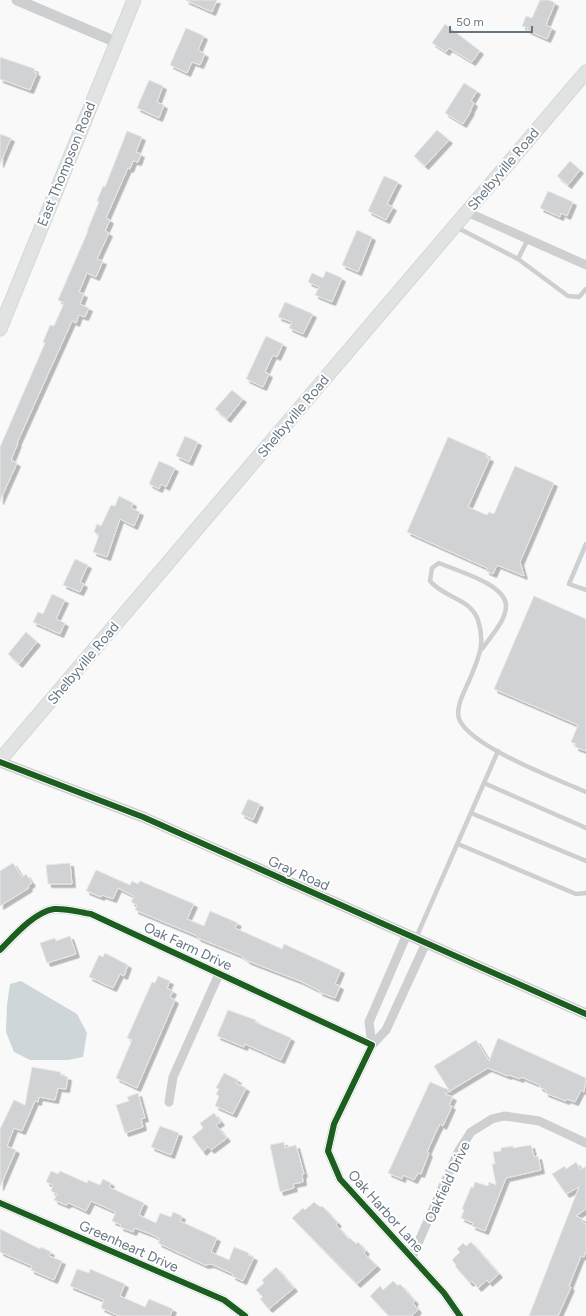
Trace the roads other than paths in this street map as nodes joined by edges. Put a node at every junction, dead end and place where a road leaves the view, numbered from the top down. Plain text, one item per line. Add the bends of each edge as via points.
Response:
1 (17, 0) edge
2 (134, 0) edge
3 (116, 42) junction
4 (586, 72) edge
5 (467, 212) junction
6 (454, 226) junction
7 (528, 239) junction
8 (518, 259) junction
9 (586, 265) edge
10 (586, 289) edge
11 (0, 328) edge
12 (586, 544) edge
13 (586, 590) edge
14 (482, 649) junction
15 (498, 751) junction
16 (0, 761) edge
17 (484, 783) junction
18 (586, 792) edge
19 (471, 813) junction
20 (586, 828) edge
21 (458, 844) junction
22 (586, 861) edge
23 (586, 893) edge
24 (416, 938) junction
25 (0, 950) edge
26 (219, 974) junction
27 (586, 1014) edge
28 (372, 1045) junction
29 (169, 1102) dead end
30 (586, 1143) edge
31 (0, 1203) edge
32 (412, 1257) junction
33 (245, 1316) edge
34 (460, 1316) edge

1 - 3 street
2 - 3 main road, East Thompson Road
3 - 11 main road, East Thompson Road
4 - 5 main road, Shelbyville Road
5 - 6 main road, Shelbyville Road
5 - 7 street
6 - 8 lane
6 - 16 main road, Shelbyville Road
7 - 8 lane
7 - 9 street
8 - 10 lane via 568,296 579,297
12 - 13 lane via 569,584
14 - 14 lane via 478,620 468,605 437,589 430,581 432,568 439,563 494,586 502,593 506,606 501,620
14 - 15 lane via 460,703 460,720 471,734
15 - 17 lane
15 - 18 lane
16 - 24 street, Gray Road via 142,817
17 - 19 lane
17 - 20 lane
19 - 21 lane
19 - 22 lane
21 - 23 lane via 576,894
21 - 24 lane
24 - 27 street, Gray Road
24 - 28 street, Oak Harbor Lane via 386,1030
24 - 28 street via 369,1022
25 - 26 street, Oak Farm Drive via 39,915 52,909 60,909 90,914
26 - 28 street, Oak Farm Drive
26 - 29 street via 173,1077
28 - 32 street, Oak Harbor Lane via 334,1124 328,1151 340,1179
30 - 32 street, Oakfield Drive via 539,1121 504,1116 492,1119 471,1132 458,1152
31 - 33 street, Greenheart Drive via 224,1300
32 - 34 street, Oak Harbor Lane via 444,1292

